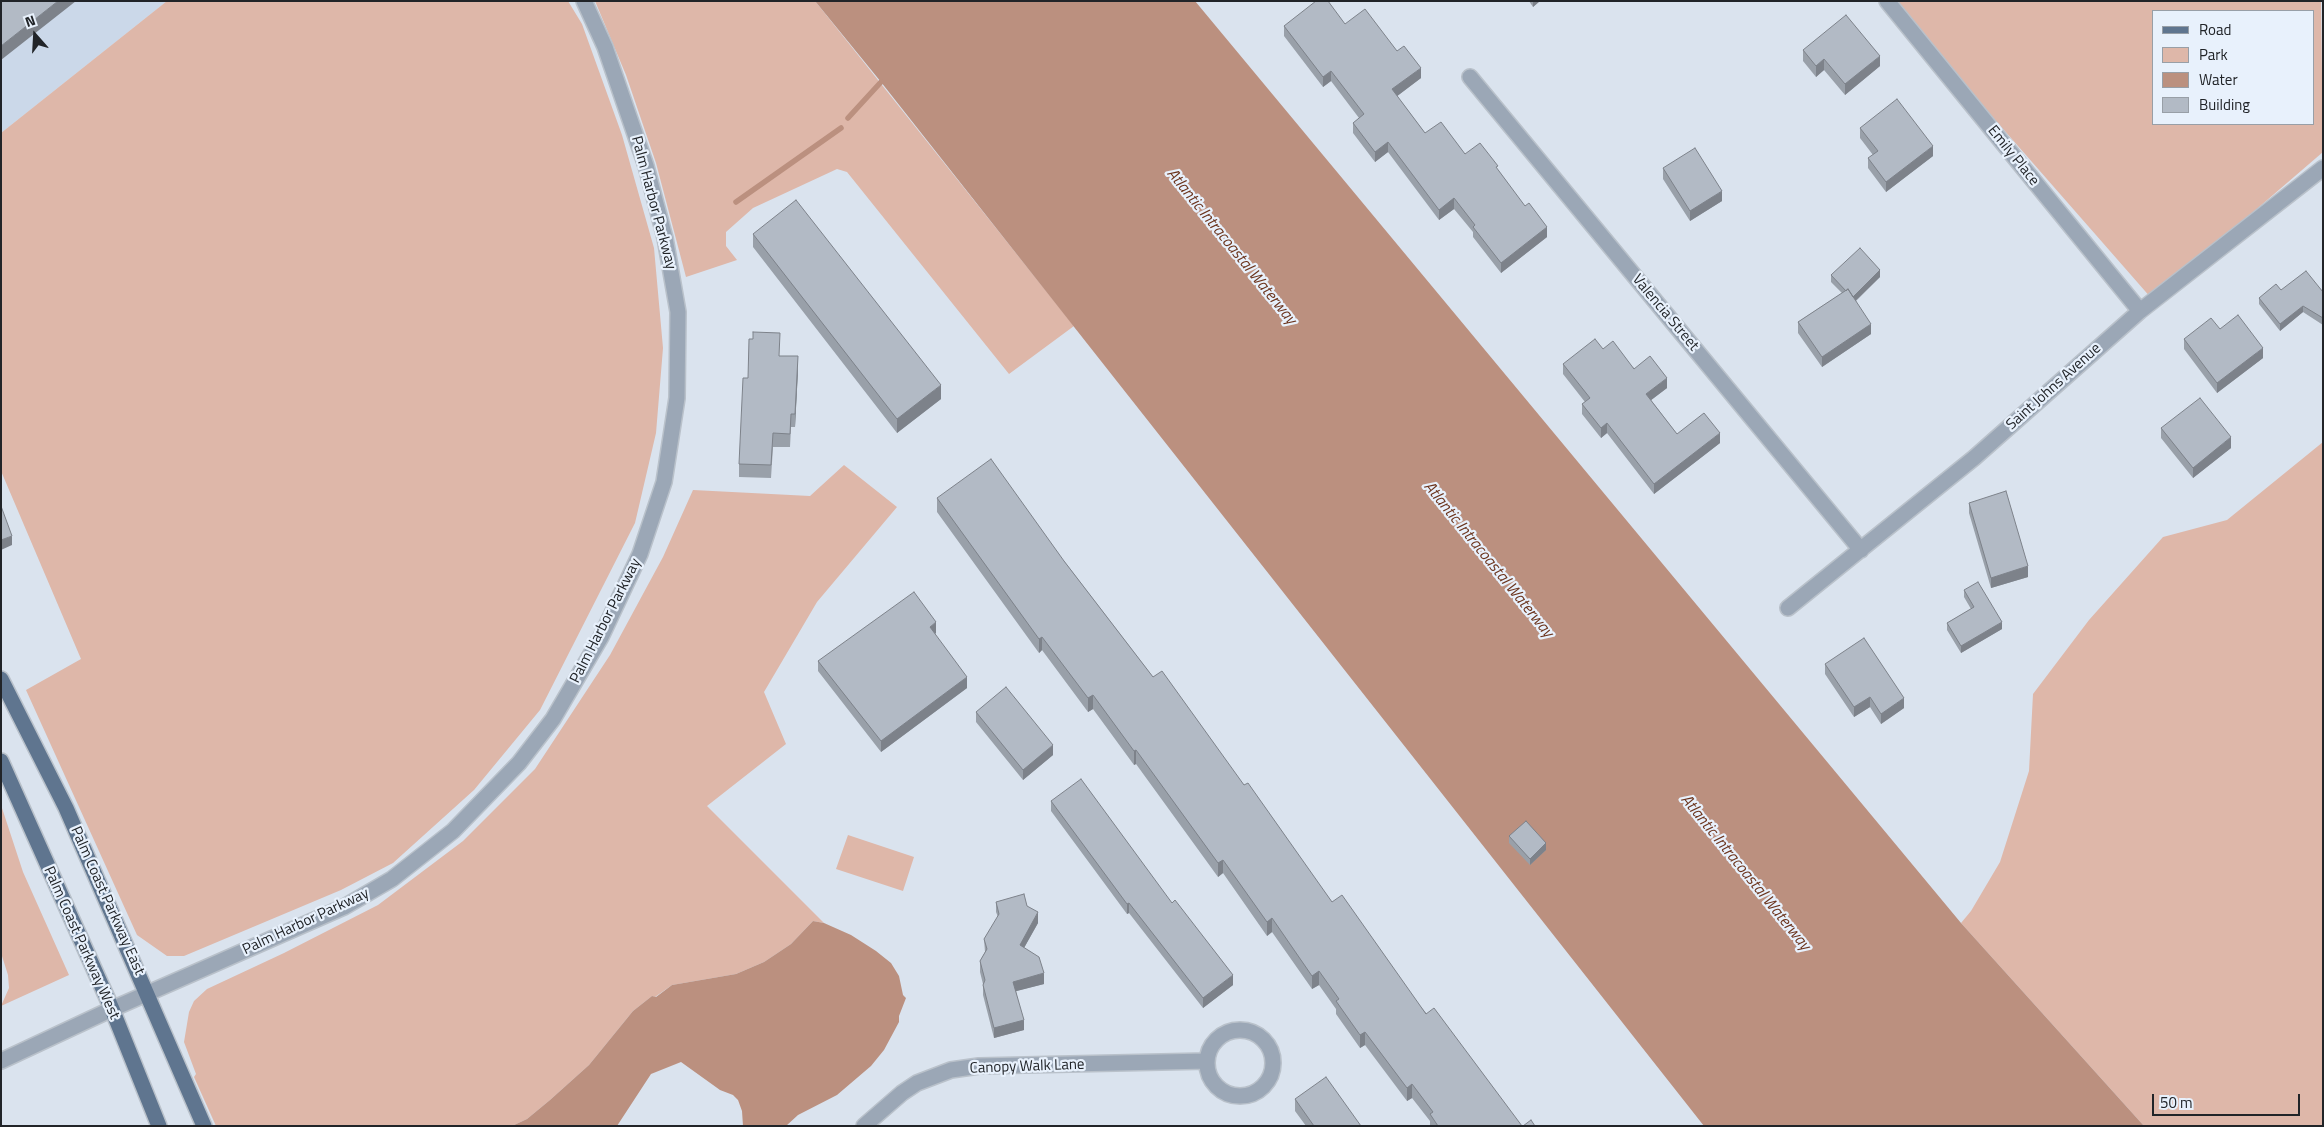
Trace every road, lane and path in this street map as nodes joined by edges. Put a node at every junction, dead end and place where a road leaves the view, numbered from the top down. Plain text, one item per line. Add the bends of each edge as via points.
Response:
1 (584, 1) edge
2 (1887, 1) edge
3 (1470, 77) dead end
4 (2323, 168) edge
5 (2140, 311) junction
6 (1861, 550) junction
7 (1788, 608) dead end
8 (1, 679) edge
9 (1, 761) edge
10 (148, 993) junction
11 (112, 1008) junction
12 (1207, 1061) junction
13 (1, 1062) edge
14 (159, 1126) edge
15 (204, 1126) edge
16 (864, 1126) edge

1 - 10 street, Palm Harbor Parkway via 605,47 646,166 665,238 678,312 677,398 664,482 640,554 601,637 553,720 519,763 453,831 392,879 344,907
2 - 5 street, Emily Place
3 - 6 street, Valencia Street
4 - 5 street, Saint Johns Avenue
5 - 6 street, Saint Johns Avenue via 1974,458
6 - 7 street, Saint Johns Avenue
8 - 10 main road, Palm Coast Parkway East via 66,808
9 - 11 main road, Palm Coast Parkway West
10 - 11 street, Palm Harbor Parkway
10 - 15 main road, Palm Coast Parkway East
11 - 13 street, Palm Harbor Parkway
11 - 14 main road, Palm Coast Parkway West
12 - 12 street via 1208,1074 1215,1086 1225,1094 1238,1097 1251,1096 1262,1089 1274,1066 1273,1053 1266,1042 1243,1030 1218,1038 1210,1048
12 - 16 street, Canopy Walk Lane via 979,1066 951,1070 917,1083

